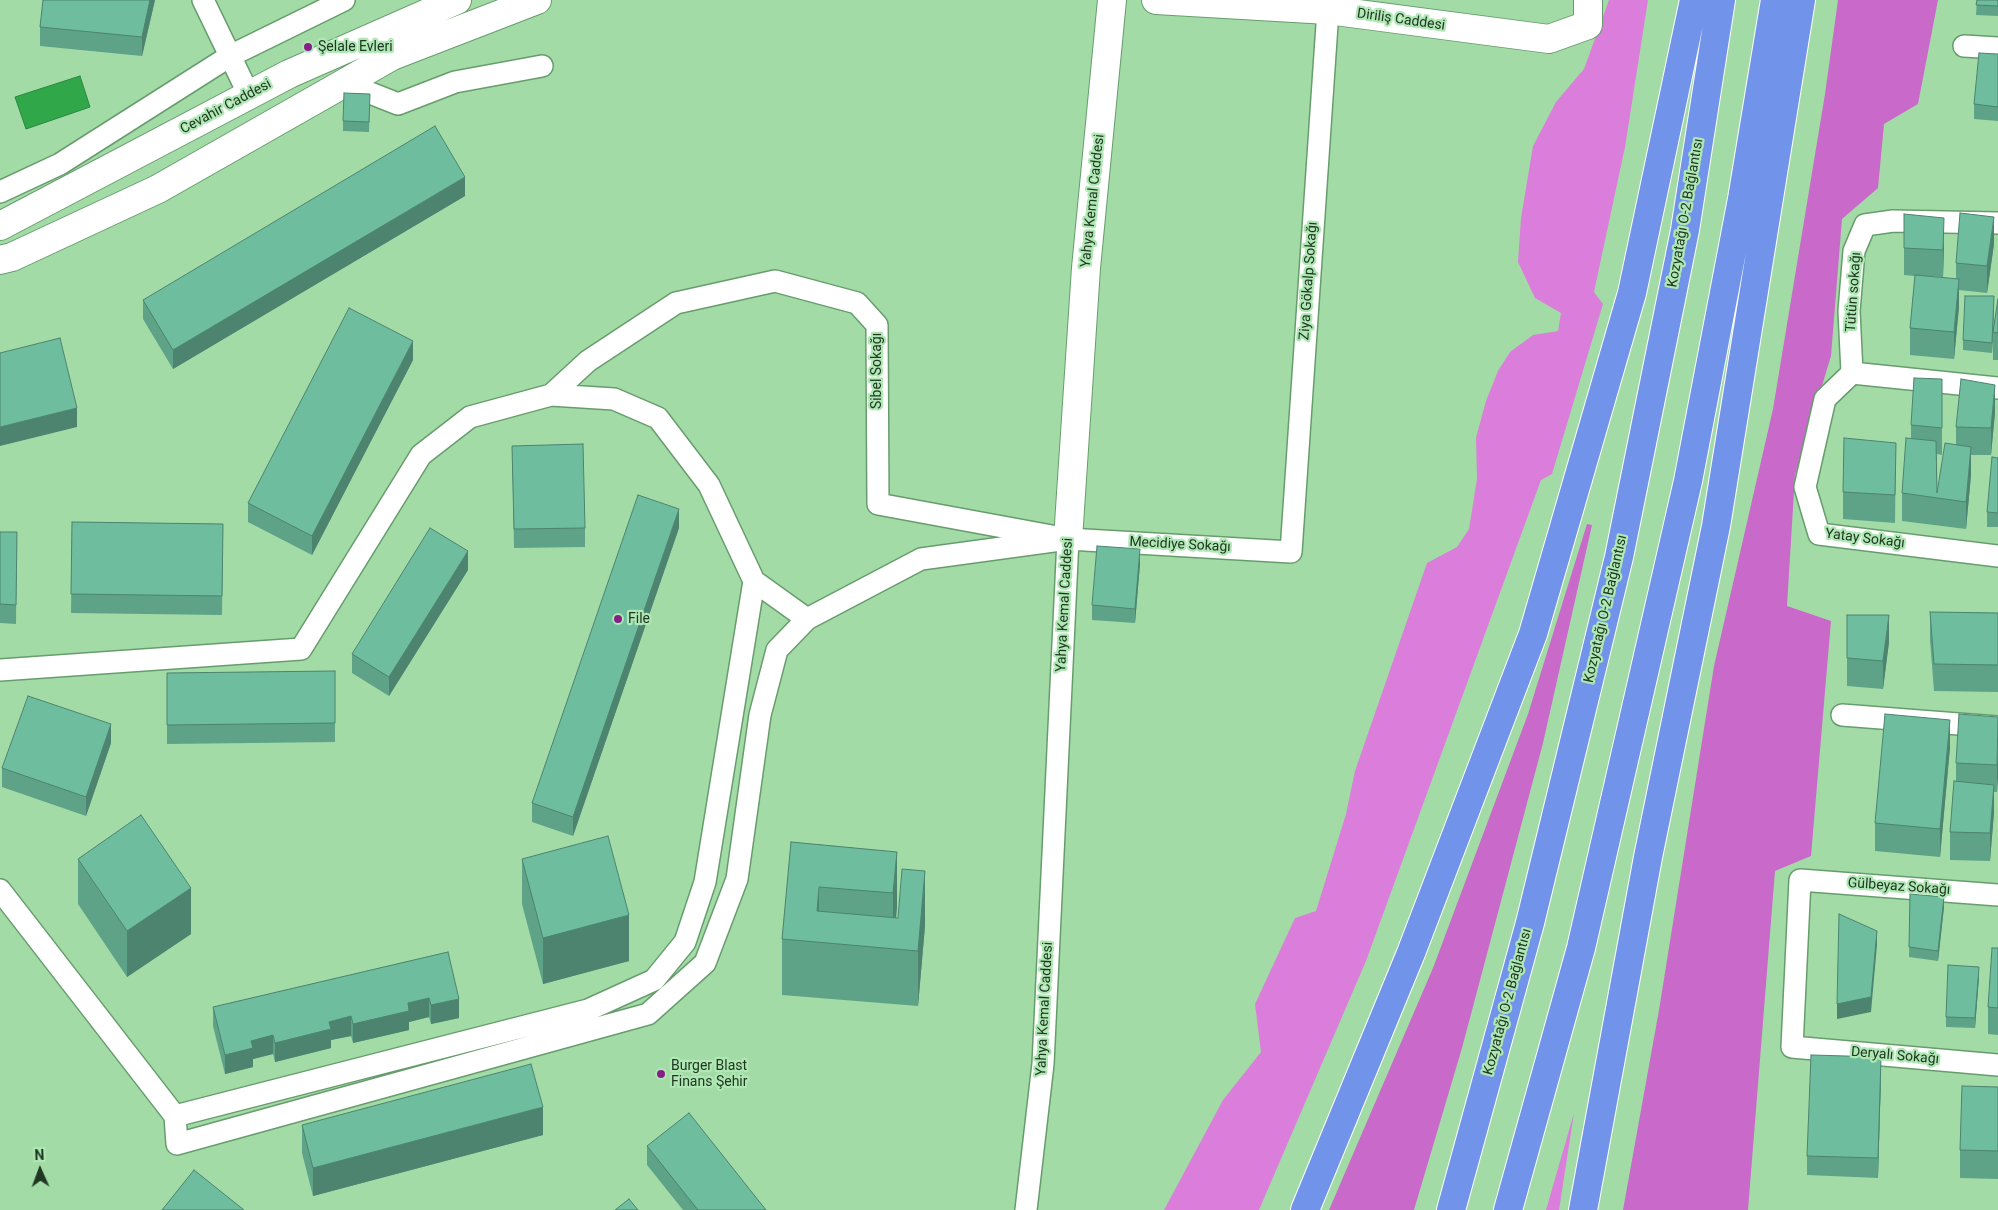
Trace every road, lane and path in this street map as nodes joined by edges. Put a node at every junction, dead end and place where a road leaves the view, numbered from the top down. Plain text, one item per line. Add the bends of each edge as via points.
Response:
1 (203, 0) edge
2 (344, 0) edge
3 (457, 0) edge
4 (537, 0) edge
5 (1112, 0) edge
6 (1156, 0) edge
7 (1588, 0) edge
8 (1694, 0) edge
9 (1721, 0) edge
10 (1775, 0) edge
11 (1801, 0) edge
12 (1328, 10) junction
13 (1964, 46) dead end
14 (1998, 48) edge
15 (230, 56) junction
16 (542, 66) dead end
17 (345, 83) junction
18 (249, 95) junction
19 (0, 192) edge
20 (1998, 223) edge
21 (0, 226) edge
22 (0, 260) edge
23 (1852, 373) junction
24 (1998, 388) edge
25 (551, 395) junction
26 (1068, 539) junction
27 (1291, 552) joint
28 (1998, 556) edge
29 (754, 581) junction
30 (807, 619) junction
31 (0, 670) edge
32 (1842, 715) dead end
33 (1998, 727) edge
34 (0, 890) edge
35 (1998, 895) edge
36 (1792, 1047) joint
37 (1998, 1065) edge
38 (175, 1116) junction
39 (1026, 1210) edge
40 (1305, 1210) edge
41 (1451, 1210) edge
42 (1508, 1210) edge
43 (1583, 1210) edge

1 - 15 street
2 - 15 street
3 - 18 street, Cevahir Caddesi
4 - 17 street via 392,56
5 - 26 street, Yahya Kemal Caddesi via 1086,268
6 - 12 street, Diriliş Caddesi
7 - 12 street, Diriliş Caddesi via 1588,25 1550,39
8 - 40 highway via 1632,293 1534,634 1411,953
9 - 41 highway, Kozyatağı O-2 Bağlantısı via 1685,230 1619,557 1530,922
10 - 42 highway via 1742,198 1688,481 1581,948
11 - 43 highway via 1716,526 1648,858
12 - 27 street, Ziya Gökalp Sokağı
13 - 14 street
15 - 18 street
15 - 19 street via 60,164
16 - 17 street via 456,82 398,104
17 - 22 street via 158,189
18 - 21 street, Cevahir Caddesi
20 - 23 street, Tütün sokağı via 1894,221 1865,226 1854,251 1849,311
23 - 24 street
23 - 28 street, Yatay Sokağı via 1825,400 1805,487 1819,534
25 - 26 street, Sibel Sokağı via 588,362 676,304 775,281 857,303 877,325 878,504
25 - 29 street via 614,399 658,418 709,485
25 - 31 street via 470,417 422,455 301,649
26 - 27 street, Mecidiye Sokağı
26 - 30 street via 921,559
26 - 39 street, Yahya Kemal Caddesi via 1043,1064
29 - 30 street
29 - 38 street via 705,882 685,942 654,980 588,1010
30 - 38 street via 776,650 760,716 737,879 705,963 648,1014 176,1144
32 - 33 street
34 - 38 street
35 - 36 street, Gülbeyaz Sokağı via 1800,880
36 - 37 street, Deryalı Sokağı

